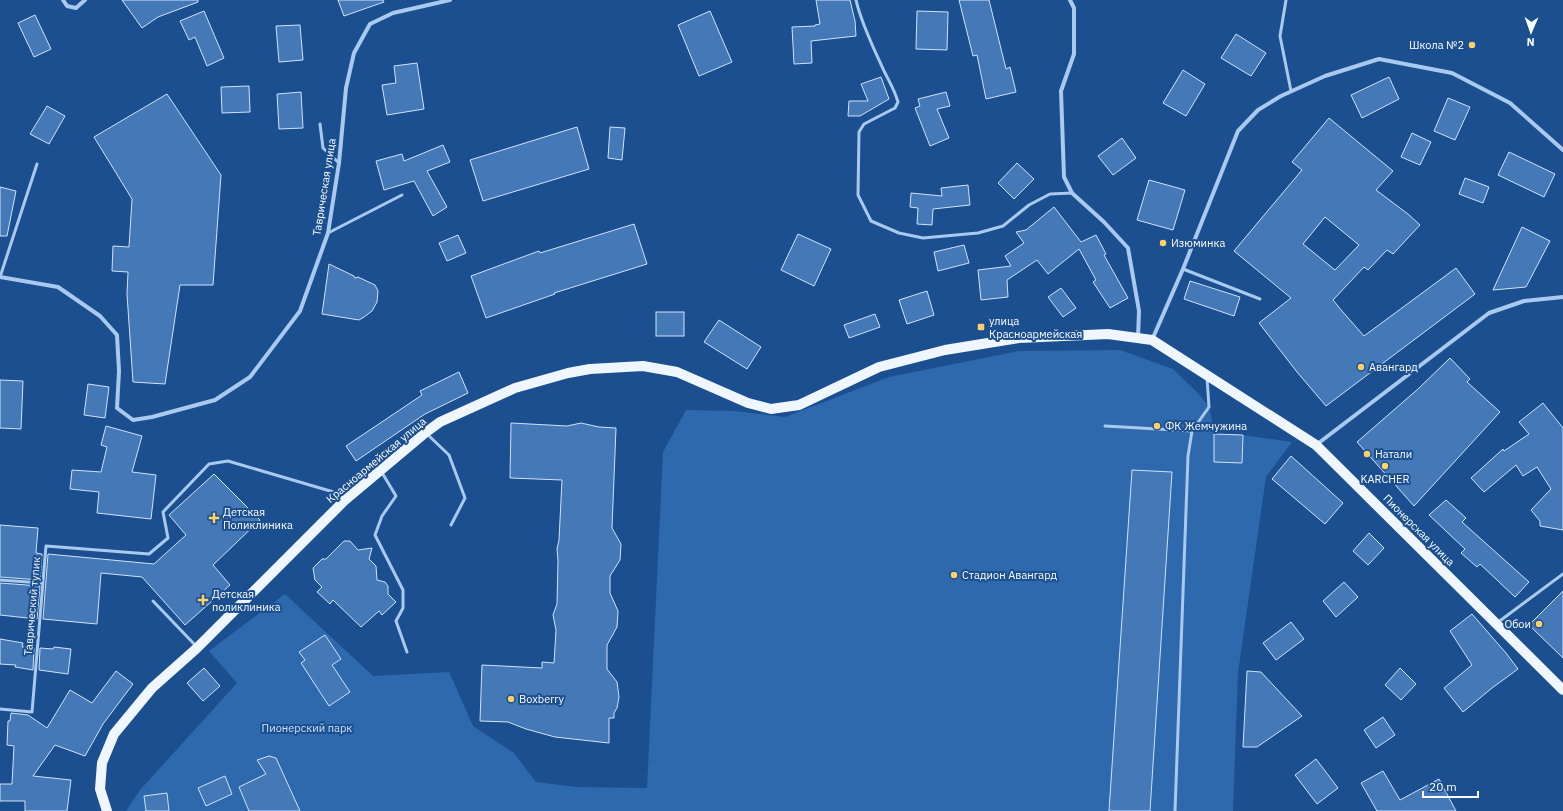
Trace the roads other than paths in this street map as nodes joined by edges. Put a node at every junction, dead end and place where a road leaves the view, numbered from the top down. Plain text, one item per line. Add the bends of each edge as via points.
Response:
1 (63, 0) edge
2 (85, 0) edge
3 (450, 0) edge
4 (856, 0) edge
5 (1070, 0) edge
6 (1286, 0) edge
7 (1291, 91) junction
8 (320, 124) dead end
9 (1563, 150) edge
10 (339, 163) junction
11 (36, 164) dead end
12 (1072, 193) junction
13 (402, 195) dead end
14 (328, 233) junction
15 (1183, 269) junction
16 (0, 277) edge
17 (1563, 297) edge
18 (1260, 299) dead end
19 (1138, 338) junction
20 (1152, 340) junction
21 (1207, 375) junction
22 (1105, 426) dead end
23 (1192, 431) junction
24 (425, 433) junction
25 (1316, 445) junction
26 (380, 470) junction
27 (344, 501) junction
28 (451, 525) dead end
29 (1563, 574) edge
30 (0, 580) edge
31 (42, 583) junction
32 (153, 601) dead end
33 (1496, 624) junction
34 (197, 648) junction
35 (406, 652) dead end
36 (1563, 690) edge
37 (0, 709) edge
38 (107, 811) edge
39 (1175, 811) edge

1 - 2 street via 67,6 76,8
3 - 10 street, Таврическая улица via 393,13 370,24 354,53 346,88
4 - 12 lane via 898,102 895,108 864,124 859,132 858,195 871,221 900,233 923,238 978,233 1003,226 1029,205 1050,194
5 - 12 street via 1074,8 1074,54 1061,91 1064,177
6 - 7 lane via 1280,36
7 - 9 street via 1325,76 1379,59 1452,73 1510,103
7 - 15 street via 1258,110 1238,131
8 - 10 lane via 323,148
10 - 14 street, Таврическая улица
11 - 16 lane
12 - 19 street via 1128,248 1139,312
13 - 14 lane
14 - 16 street, Таврическая улица via 300,311 250,377 215,400 133,420 117,408 117,335 100,316 58,287
15 - 18 lane
15 - 20 street
17 - 25 street via 1524,301 1489,313
19 - 20 main road, Красноармейская улица
19 - 24 main road, Красноармейская улица via 1108,334 1019,338 945,350 879,367 799,405 771,409 748,403 677,372 643,366 590,369 515,388 440,422
20 - 21 main road, Пионерская улица
21 - 23 lane via 1209,407
21 - 25 main road, Пионерская улица
22 - 23 lane
23 - 39 lane via 1188,456
24 - 26 main road, Красноармейская улица
24 - 28 lane via 449,455 465,498
25 - 33 main road, Пионерская улица
26 - 27 main road, Красноармейская улица
26 - 35 lane via 396,496 382,516 375,535 403,590 403,608 396,621
27 - 31 lane, Таврический тупик via 337,493 228,461 209,464 163,512 168,538 149,554 46,546
27 - 34 main road, Красноармейская улица
29 - 33 lane
30 - 31 lane
31 - 37 lane, Таврический тупик via 32,712
32 - 34 lane
33 - 36 main road, Пионерская улица
34 - 38 main road, Красноармейская улица via 152,688 114,734 102,763 100,789

